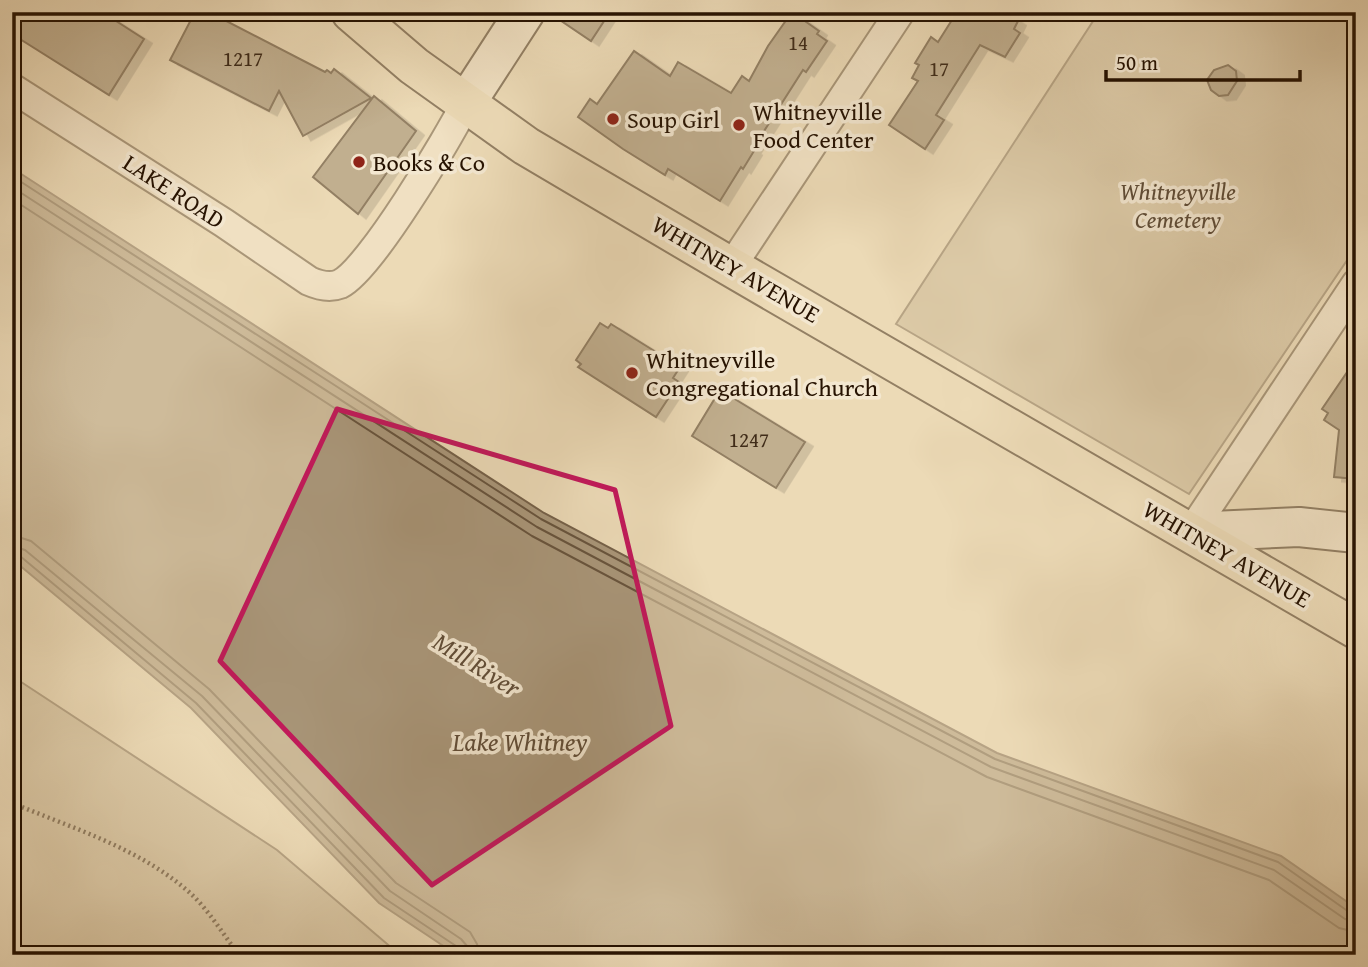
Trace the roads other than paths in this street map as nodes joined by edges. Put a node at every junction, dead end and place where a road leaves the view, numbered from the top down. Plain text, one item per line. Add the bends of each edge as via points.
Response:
1 (351, 12) edge
2 (525, 12) edge
3 (900, 12) edge
4 (12, 88) edge
5 (466, 103) junction
6 (731, 267) junction
7 (1356, 284) edge
8 (1191, 532) junction
9 (1356, 533) edge
10 (1356, 629) edge

1 - 5 main road, WHITNEY AVENUE
2 - 5 street
3 - 6 street
4 - 5 street, LAKE ROAD via 320,286 338,285 352,275 435,158
5 - 6 main road, WHITNEY AVENUE via 526,146
6 - 8 main road, WHITNEY AVENUE
7 - 8 street
8 - 9 street via 1299,527
8 - 10 main road, WHITNEY AVENUE

